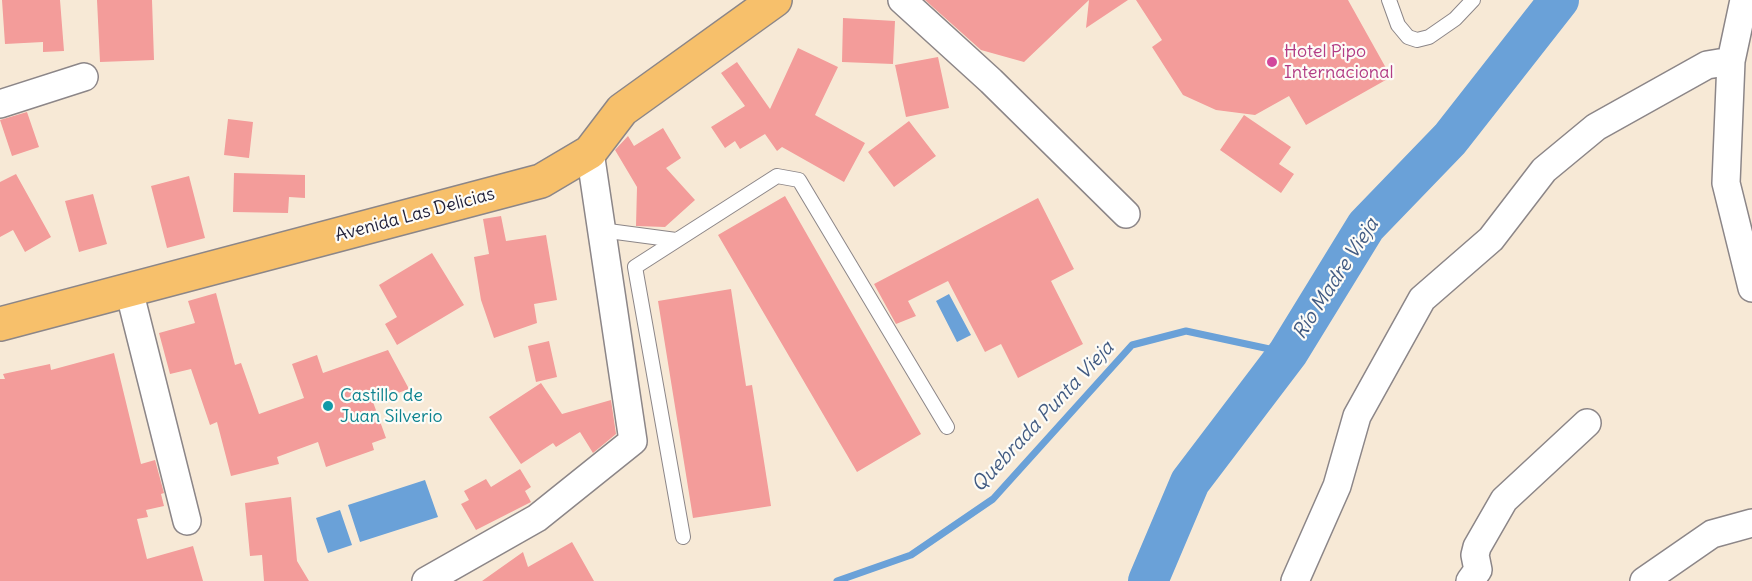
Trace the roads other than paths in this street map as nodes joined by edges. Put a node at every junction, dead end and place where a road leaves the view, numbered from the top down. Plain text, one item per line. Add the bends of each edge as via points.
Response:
1 (775, 0) edge
2 (902, 0) edge
3 (1389, 0) edge
4 (1473, 0) edge
5 (1744, 0) edge
6 (1731, 61) junction
7 (84, 77) dead end
8 (0, 104) edge
9 (590, 152) junction
10 (1126, 214) dead end
11 (601, 230) junction
12 (676, 240) junction
13 (1752, 288) edge
14 (129, 290) junction
15 (3, 316) edge
16 (1587, 423) dead end
17 (947, 427) dead end
18 (187, 521) dead end
19 (1752, 523) edge
20 (682, 537) dead end
21 (426, 581) edge
22 (1295, 581) edge
23 (1470, 581) edge
24 (1644, 581) edge

1 - 9 main road, Avenida Las Delicias via 622,110
2 - 10 street
3 - 4 lane via 1398,25 1408,37 1417,40 1429,37 1455,19
5 - 6 street
6 - 13 street via 1726,183
6 - 22 street via 1707,65 1596,127 1544,170 1491,239 1422,298 1358,416 1337,486
7 - 8 street
9 - 11 street
9 - 14 main road, Avenida Las Delicias via 542,181
11 - 12 lane
11 - 21 street via 633,441 537,518
12 - 17 lane via 777,176 799,180
12 - 20 lane via 635,267
14 - 15 main road, Avenida Las Delicias
14 - 18 street
16 - 23 street via 1504,500 1476,551 1478,573
19 - 24 street via 1712,534

